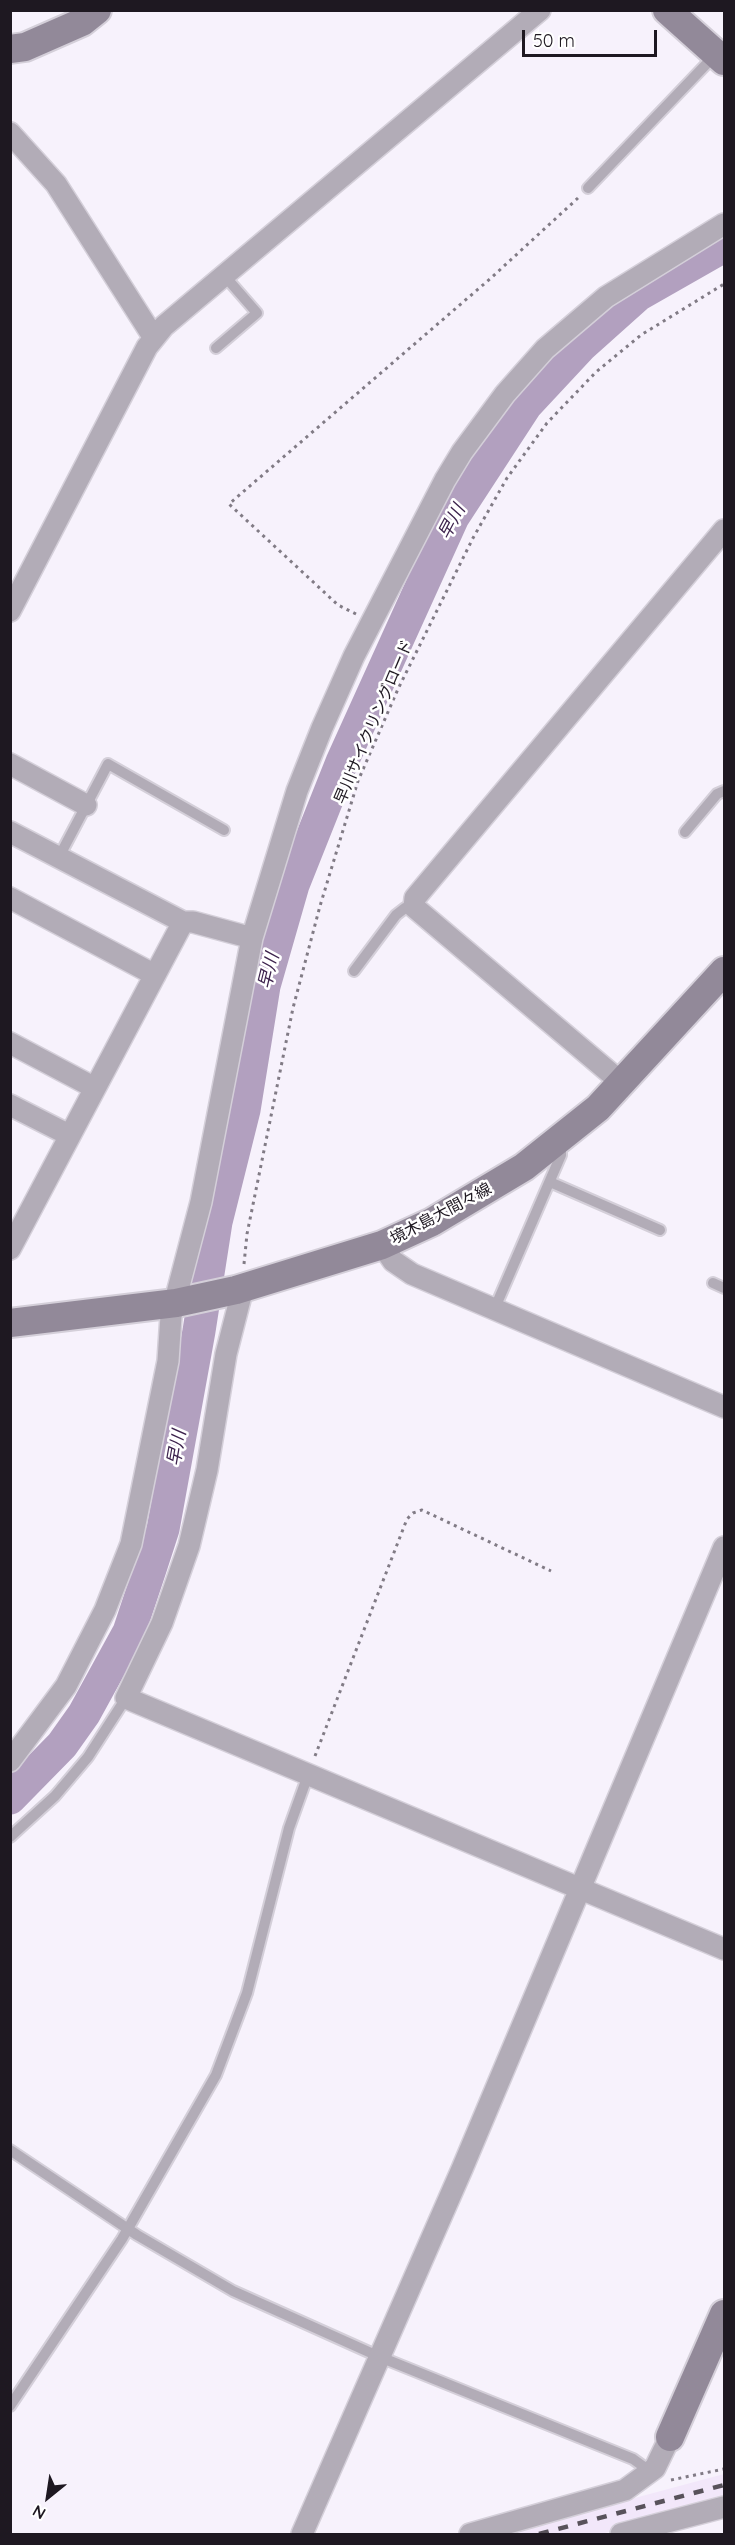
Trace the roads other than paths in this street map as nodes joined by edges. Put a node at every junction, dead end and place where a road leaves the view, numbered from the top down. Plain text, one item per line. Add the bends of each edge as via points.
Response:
1 (97, 10) edge
2 (540, 10) edge
3 (668, 10) edge
4 (10, 49) edge
5 (720, 58) edge
6 (10, 133) edge
7 (588, 188) road end
8 (724, 224) edge
9 (223, 274) junction
10 (153, 338) junction
11 (216, 348) dead end
12 (723, 534) edge
13 (11, 609) edge
14 (10, 764) edge
15 (724, 791) edge
16 (86, 805) junction
17 (224, 830) dead end
18 (10, 832) edge
19 (686, 832) dead end
20 (59, 857) junction
21 (10, 898) edge
22 (414, 907) junction
23 (183, 922) junction
24 (252, 938) junction
25 (354, 971) dead end
26 (724, 971) edge
27 (155, 975) junction
28 (10, 1043) edge
29 (622, 1083) junction
30 (95, 1088) junction
31 (10, 1105) edge
32 (69, 1135) junction
33 (560, 1141) junction
34 (550, 1182) junction
35 (660, 1230) dead end
36 (382, 1245) junction
37 (10, 1249) edge
38 (241, 1282) junction
39 (713, 1283) dead end
40 (724, 1288) edge
41 (180, 1302) junction
42 (494, 1310) junction
43 (10, 1323) edge
44 (724, 1407) edge
45 (724, 1547) edge
46 (126, 1698) junction
47 (10, 1761) edge
48 (308, 1775) junction
49 (10, 1837) edge
50 (581, 1889) junction
51 (724, 1949) edge
52 (10, 2150) edge
53 (128, 2228) junction
54 (724, 2314) edge
55 (380, 2357) junction
56 (10, 2406) edge
57 (670, 2437) joint
58 (657, 2476) junction
59 (724, 2507) edge
60 (302, 2535) edge
61 (470, 2535) edge
62 (621, 2535) edge

1 - 4 main road via 82,22 25,47
2 - 9 street
3 - 5 main road
5 - 7 lane
6 - 10 street via 56,184
8 - 24 street via 631,279 545,349 462,452 372,621 322,728 297,791
9 - 10 street
9 - 11 lane via 257,313
10 - 13 street
12 - 22 street via 415,898
14 - 16 street
15 - 19 lane via 717,794
16 - 17 lane via 108,764
16 - 20 lane
18 - 20 street
20 - 23 street
21 - 27 street
22 - 25 lane via 396,915
22 - 29 street
23 - 24 street
23 - 27 street
24 - 41 street
26 - 29 main road, 境木島大間々線
27 - 30 street
28 - 30 street
29 - 33 main road, 境木島大間々線
30 - 32 street
31 - 32 street
32 - 37 street
33 - 34 lane via 561,1155
33 - 36 main road, 境木島大間々線 via 482,1194
34 - 35 lane
34 - 42 lane
36 - 38 main road, 境木島大間々線
36 - 42 street via 393,1261 412,1274
38 - 41 main road, 境木島大間々線
38 - 46 street via 189,1546 162,1623
39 - 40 lane
41 - 43 main road, 境木島大間々線
41 - 47 street via 171,1316 162,1395 123,1566 66,1686
42 - 44 street
45 - 50 street
46 - 48 street
46 - 49 lane via 88,1757 55,1796
48 - 50 street
48 - 53 lane via 289,1828 248,1993 216,2074
50 - 51 street
50 - 55 street
52 - 53 lane
53 - 55 lane via 233,2291
53 - 56 lane
54 - 57 main road
55 - 58 lane via 633,2459
55 - 60 street
57 - 58 street
58 - 61 street via 610,2497
59 - 62 street

